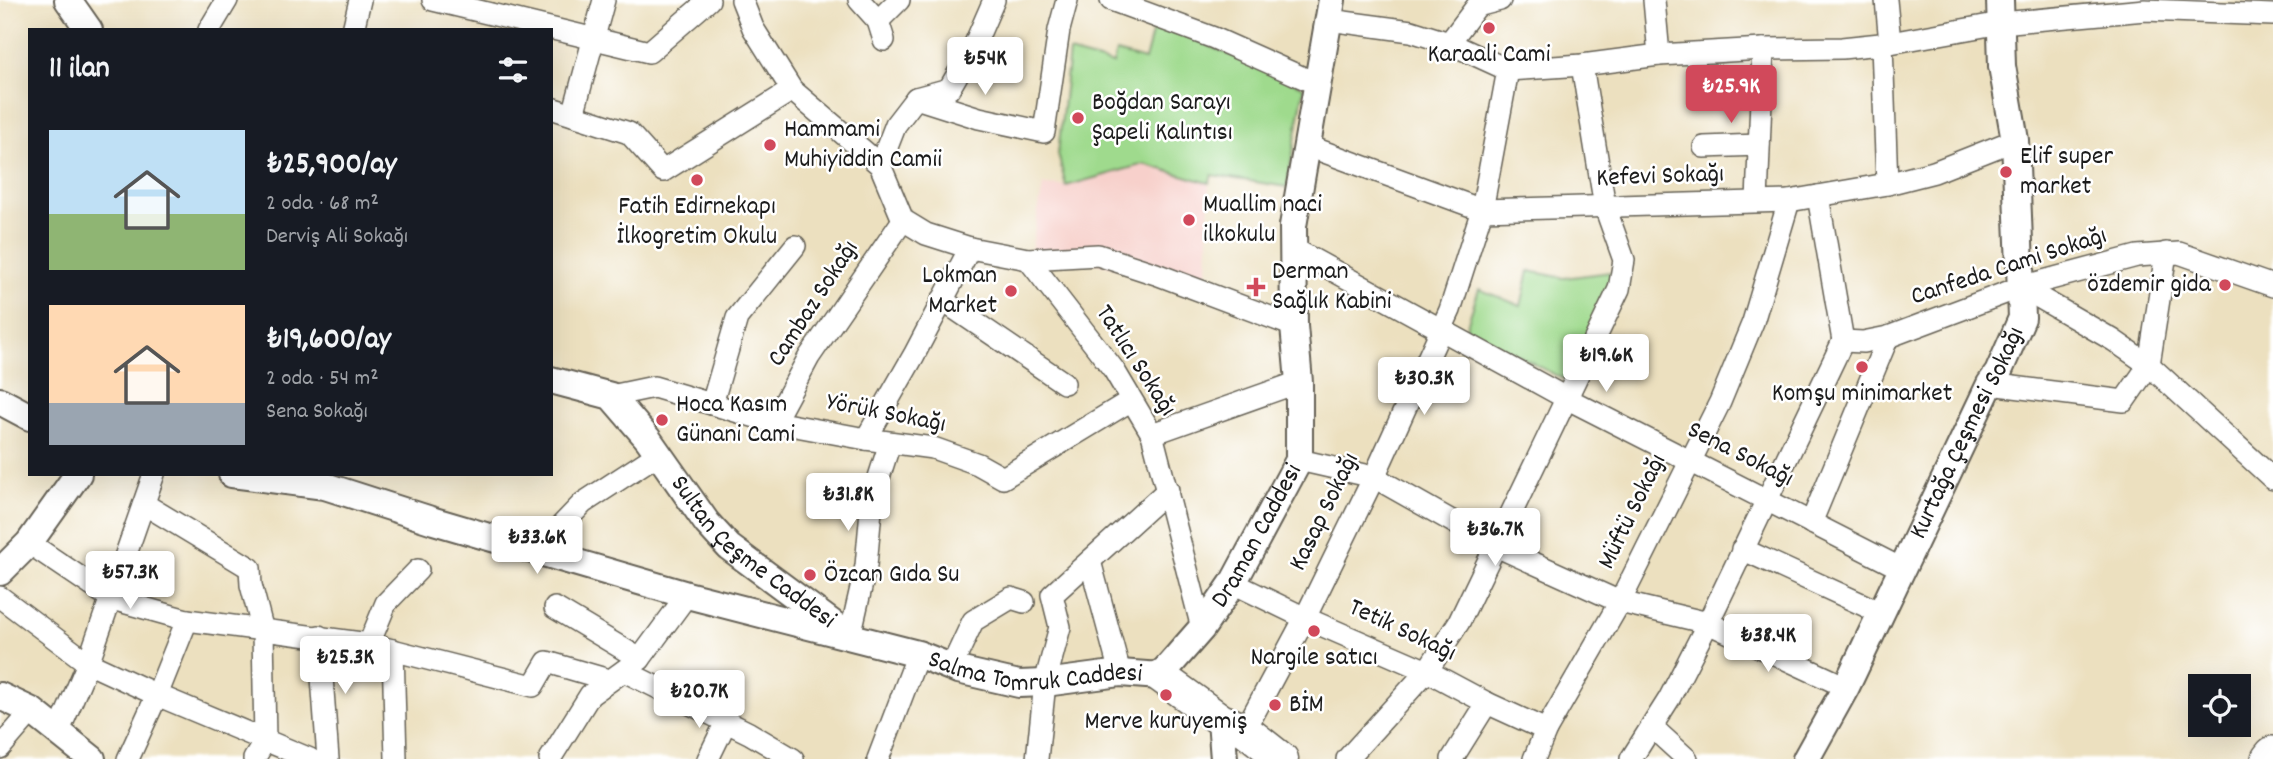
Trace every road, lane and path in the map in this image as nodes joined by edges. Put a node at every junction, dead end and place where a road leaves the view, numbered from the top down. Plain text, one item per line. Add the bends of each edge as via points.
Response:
1 (68, 0) edge
2 (227, 0) edge
3 (360, 0) edge
4 (433, 0) edge
5 (604, 0) edge
6 (709, 0) edge
7 (742, 0) edge
8 (859, 0) edge
9 (899, 0) edge
10 (994, 0) edge
11 (1067, 0) edge
12 (1111, 0) edge
13 (1500, 0) edge
14 (1654, 0) edge
15 (1886, 0) edge
16 (1330, 10) edge
17 (2000, 12) edge
18 (483, 13) edge
19 (2273, 15) edge
20 (88, 28) edge
21 (210, 28) edge
22 (353, 28) edge
23 (545, 28) edge
24 (553, 30) edge
25 (595, 40) junction
26 (1449, 43) junction
27 (1886, 43) junction
28 (1763, 50) junction
29 (1659, 55) junction
30 (1582, 65) junction
31 (1508, 70) junction
32 (1317, 84) junction
33 (792, 90) junction
34 (916, 98) junction
35 (553, 109) edge
36 (573, 115) junction
37 (2015, 140) junction
38 (1759, 145) junction
39 (1308, 146) junction
40 (1704, 147) dead end
41 (880, 165) junction
42 (1887, 184) junction
43 (1818, 196) junction
44 (1757, 201) junction
45 (1789, 201) junction
46 (1605, 207) junction
47 (1482, 210) junction
48 (903, 220) junction
49 (795, 246) dead end
50 (970, 248) junction
51 (1294, 249) junction
52 (2166, 253) junction
53 (1028, 259) junction
54 (2273, 286) edge
55 (2021, 287) junction
56 (942, 300) junction
57 (1294, 326) junction
58 (1441, 328) junction
59 (1888, 337) junction
60 (1843, 341) junction
61 (2149, 365) junction
62 (553, 381) edge
63 (1299, 382) junction
64 (1064, 383) dead end
65 (1990, 384) junction
66 (611, 396) junction
67 (1566, 398) junction
68 (0, 401) edge
69 (1130, 401) junction
70 (712, 404) junction
71 (28, 414) edge
72 (775, 421) junction
73 (1152, 434) junction
74 (866, 439) junction
75 (890, 443) junction
76 (658, 454) junction
77 (1299, 460) junction
78 (1689, 461) junction
79 (77, 476) edge
80 (153, 476) edge
81 (248, 476) edge
82 (1374, 477) junction
83 (2273, 479) edge
84 (1168, 490) junction
85 (1766, 498) junction
86 (144, 504) junction
87 (1811, 523) junction
88 (29, 543) junction
89 (1496, 545) junction
90 (1742, 550) junction
91 (537, 551) junction
92 (1090, 561) junction
93 (1902, 569) junction
94 (418, 570) dead end
95 (0, 572) edge
96 (1233, 583) junction
97 (687, 595) junction
98 (0, 597) edge
99 (112, 599) junction
100 (1024, 602) dead end
101 (1620, 602) junction
102 (555, 608) dead end
103 (1881, 613) junction
104 (1305, 618) junction
105 (187, 620) junction
106 (1708, 623) junction
107 (1202, 628) junction
108 (263, 631) junction
109 (319, 636) junction
110 (850, 636) junction
111 (369, 644) junction
112 (393, 650) junction
113 (918, 654) junction
114 (88, 663) junction
115 (951, 668) junction
116 (625, 670) junction
117 (1427, 671) junction
118 (1120, 673) junction
119 (1160, 676) junction
120 (1045, 683) junction
121 (1846, 687) junction
122 (157, 695) junction
123 (0, 696) edge
124 (1487, 704) junction
125 (32, 711) junction
126 (726, 722) junction
127 (1233, 725) junction
128 (1652, 727) junction
129 (1546, 730) junction
130 (59, 731) junction
131 (0, 748) edge
132 (259, 750) edge
133 (2273, 754) edge
134 (92, 759) edge
135 (128, 759) edge
136 (310, 759) edge
137 (328, 759) edge
138 (396, 759) edge
139 (550, 759) edge
140 (708, 759) edge
141 (793, 759) edge
142 (878, 759) edge
143 (1037, 759) edge
144 (1223, 759) edge
145 (1282, 759) edge
146 (1348, 759) edge
147 (1452, 759) edge
148 (1534, 759) edge
149 (1631, 759) edge
150 (1687, 759) edge
151 (1806, 759) edge
152 (2269, 759) edge

1 - 20 street
2 - 21 street
3 - 22 street
4 - 18 street
5 - 25 street
6 - 25 street via 649,52
7 - 33 street
8 - 9 street via 881,30
10 - 34 street via 948,89
11 - 34 street via 1044,132
12 - 32 street via 1214,38
13 - 26 street via 1477,6
14 - 29 street
15 - 27 street
16 - 26 street
16 - 32 street, Draman Caddesi
17 - 19 street via 2145,10
17 - 27 street
17 - 37 street, Kurtağa Çeşmesi Sokağı via 2002,66
18 - 23 street
24 - 25 street
25 - 36 street
26 - 31 street
27 - 28 street
27 - 42 street
28 - 29 street
28 - 38 street
29 - 30 street
30 - 31 street
30 - 46 street
31 - 47 street, Kasap Sokağı
32 - 39 street, Draman Caddesi
33 - 36 street via 663,171 629,133
33 - 41 street
34 - 41 street via 896,124
35 - 36 street
37 - 42 street, Kefevi Sokağı via 1934,172
37 - 55 street, Kurtağa Çeşmesi Sokağı
38 - 40 street
38 - 44 street
39 - 47 street, Kefevi Sokağı
39 - 51 street, Draman Caddesi via 1293,226
41 - 48 street
42 - 43 street, Kefevi Sokağı
43 - 45 street, Kefevi Sokağı
43 - 60 street
44 - 45 street, Kefevi Sokağı
44 - 46 street, Kefevi Sokağı
45 - 78 street, Müftü Sokağı via 1752,322 1720,402
46 - 47 street, Kefevi Sokağı
46 - 67 street via 1624,260 1619,289
47 - 58 street, Kasap Sokağı
48 - 50 street via 926,234
48 - 72 street, Cambaz Sokağı via 809,356
49 - 70 street via 737,318
50 - 53 street
50 - 56 street
51 - 57 street, Draman Caddesi
51 - 58 street, Sena Sokağı
52 - 54 street, Canfeda Cami Sokağı via 2179,253
52 - 55 street, Canfeda Cami Sokağı via 2137,256
52 - 61 street
53 - 57 street via 1098,255
53 - 69 street, Tatlıcı Sokağı via 1114,370
55 - 59 street, Canfeda Cami Sokağı
55 - 61 street
55 - 65 street, Kurtağa Çeşmesi Sokağı via 2022,318
56 - 64 street
56 - 74 street
57 - 63 street, Draman Caddesi
58 - 67 street, Sena Sokağı
58 - 82 street, Kasap Sokağı
59 - 60 street, Canfeda Cami Sokağı
59 - 87 street
60 - 85 street
61 - 65 street via 2124,401
61 - 83 street
62 - 66 street
63 - 73 street
63 - 77 street, Draman Caddesi
65 - 93 street, Kurtağa Çeşmesi Sokağı
66 - 70 street, Yörük Sokağı via 654,387
66 - 76 street, Sultan Çeşme Caddesi
67 - 78 street, Sena Sokağı
67 - 89 street
68 - 71 street
69 - 73 street, Tatlıcı Sokağı
69 - 75 street, Yörük Sokağı via 1003,478 933,448
70 - 72 street, Yörük Sokağı
72 - 74 street, Yörük Sokağı
73 - 84 street, Tatlıcı Sokağı
74 - 75 street, Yörük Sokağı
75 - 110 street via 872,499 866,566
76 - 91 street via 583,503
76 - 110 street, Sultan Çeşme Caddesi via 729,547
77 - 82 street
77 - 96 street, Draman Caddesi
78 - 85 street, Sena Sokağı
78 - 101 street, Müftü Sokağı
79 - 88 street
80 - 86 street
81 - 91 street, Salma Tomruk Caddesi via 325,486
82 - 89 street
82 - 104 street, Kasap Sokağı
84 - 92 street
84 - 107 street, Tatlıcı Sokağı
85 - 87 street, Sena Sokağı
85 - 90 street
86 - 99 street
86 - 108 street via 250,568
87 - 93 street, Sena Sokağı
88 - 95 street
88 - 99 street
89 - 101 street
89 - 117 street via 1459,622
90 - 103 street
90 - 106 street
91 - 97 street, Salma Tomruk Caddesi
92 - 118 street
92 - 120 street via 1052,595 1060,627
93 - 103 street, Kurtağa Çeşmesi Sokağı
94 - 111 street via 386,603
96 - 104 street, Tetik Sokağı
96 - 107 street, Draman Caddesi
97 - 110 street, Salma Tomruk Caddesi
97 - 116 street
98 - 114 street
99 - 105 street
99 - 114 street
100 - 115 street via 1012,598 973,621
101 - 106 street
101 - 129 street, Müftü Sokağı
102 - 116 street
103 - 121 street, Kurtağa Çeşmesi Sokağı
104 - 117 street, Tetik Sokağı
104 - 127 street, Kasap Sokağı
105 - 108 street
105 - 122 street
106 - 121 street
106 - 128 street
107 - 119 street, Draman Caddesi
108 - 109 street
108 - 132 street
109 - 111 street
109 - 137 street
110 - 113 street, Salma Tomruk Caddesi
111 - 112 street
112 - 116 street via 533,686 547,662
112 - 138 street
113 - 115 street, Salma Tomruk Caddesi
113 - 142 street
114 - 122 street
114 - 130 street
115 - 120 street, Salma Tomruk Caddesi via 1019,684
116 - 126 street
116 - 139 street via 590,695
117 - 124 street, Tetik Sokağı
117 - 146 street
118 - 119 street, Salma Tomruk Caddesi
118 - 120 street, Salma Tomruk Caddesi
119 - 127 main road, Salma Tomruk Caddesi
120 - 143 street
121 - 151 street, Kurtağa Çeşmesi Sokağı
122 - 132 street
122 - 135 street
123 - 125 street
124 - 129 street, Tetik Sokağı
124 - 147 street
125 - 130 street
125 - 131 street
126 - 140 street
126 - 141 street
127 - 144 street
127 - 145 main road, Salma Tomruk Caddesi
128 - 149 street
128 - 150 street
129 - 148 street, Müftü Sokağı
130 - 134 street
132 - 136 street
133 - 152 main road

